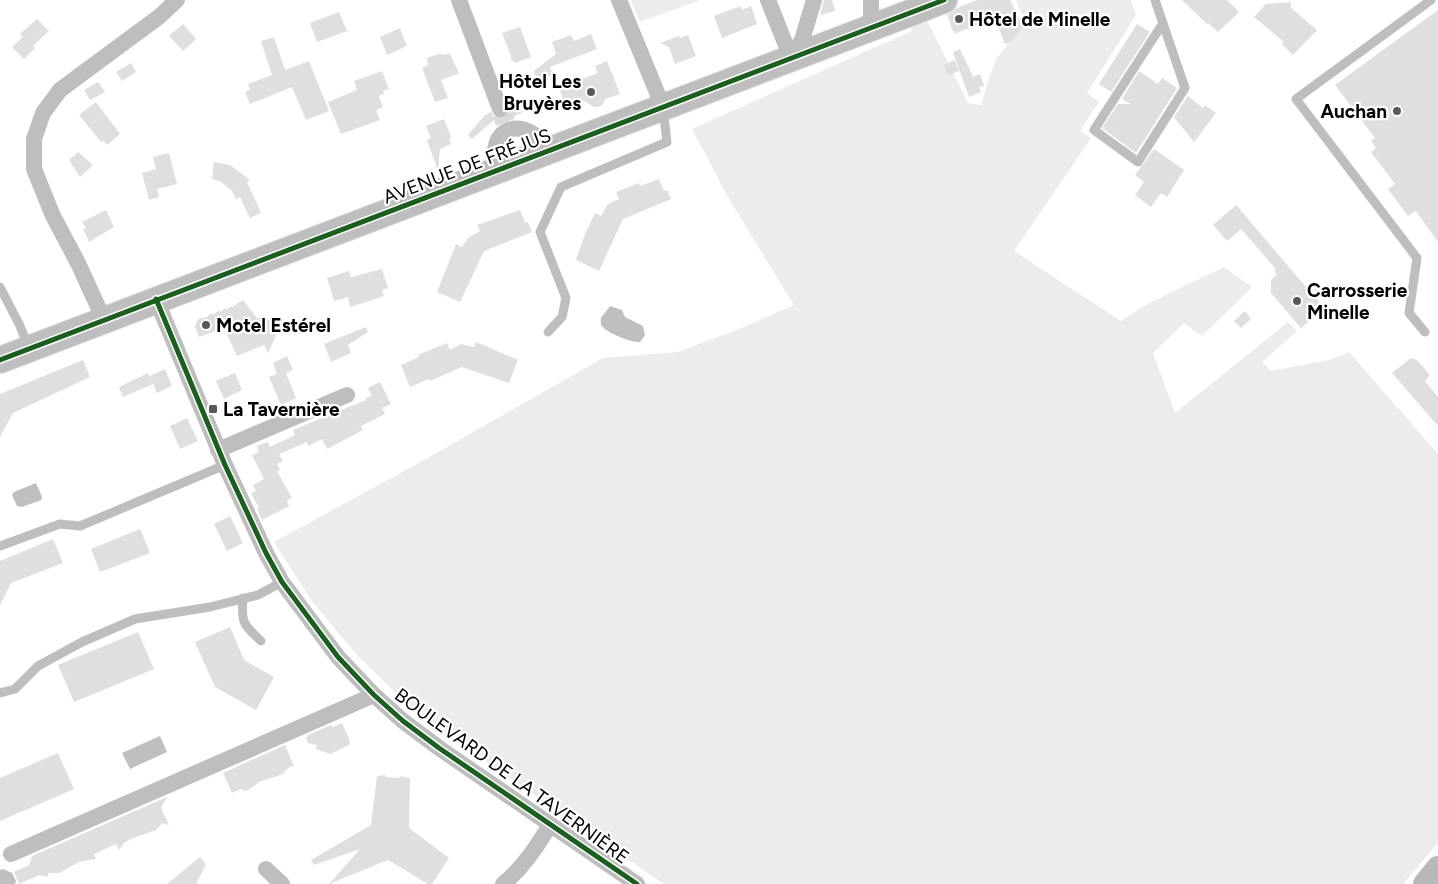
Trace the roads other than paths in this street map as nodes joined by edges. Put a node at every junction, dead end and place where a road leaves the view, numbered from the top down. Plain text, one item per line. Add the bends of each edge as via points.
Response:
1 (177, 0) edge
2 (459, 0) edge
3 (619, 0) edge
4 (768, 0) edge
5 (814, 0) edge
6 (871, 0) edge
7 (944, 0) edge
8 (1155, 0) edge
9 (1431, 0) edge
10 (1163, 23) junction
11 (871, 28) junction
12 (791, 58) junction
13 (663, 108) junction
14 (505, 120) junction
15 (548, 151) junction
16 (498, 171) junction
17 (0, 288) edge
18 (156, 299) junction
19 (104, 320) junction
20 (548, 332) dead end
21 (1425, 332) dead end
22 (29, 348) junction
23 (0, 360) edge
24 (346, 395) dead end
25 (222, 458) junction
26 (0, 546) edge
27 (282, 582) junction
28 (243, 598) junction
29 (261, 641) dead end
30 (0, 694) edge
31 (374, 695) junction
32 (550, 825) junction
33 (11, 854) dead end
34 (1438, 868) edge
35 (266, 869) dead end
36 (282, 884) edge
37 (503, 884) edge
38 (637, 884) edge
39 (1425, 884) edge

1 - 19 street via 60,90 43,113 34,139 34,169 53,216
2 - 14 street
3 - 13 street
4 - 12 street
5 - 12 street via 802,40
6 - 11 street
7 - 11 main road, AVENUE DE FRÉJUS
8 - 10 lane
9 - 21 lane via 1296,99 1417,258 1410,312
10 - 10 lane via 1185,88 1138,162 1094,130
11 - 12 main road, AVENUE DE FRÉJUS
12 - 13 main road, AVENUE DE FRÉJUS
13 - 15 main road, AVENUE DE FRÉJUS
13 - 20 lane via 666,142 560,187 540,232 566,298 562,317
14 - 15 street via 534,133
14 - 16 street via 494,149
15 - 16 main road, AVENUE DE FRÉJUS
16 - 18 main road, AVENUE DE FRÉJUS
17 - 22 lane
18 - 19 main road, AVENUE DE FRÉJUS
18 - 25 street, BOULEVARD DE LA TAVERNIÈRE
19 - 22 main road, AVENUE DE FRÉJUS
22 - 23 main road, AVENUE DE FRÉJUS
24 - 25 street
25 - 26 lane via 80,526 60,524
25 - 27 street, BOULEVARD DE LA TAVERNIÈRE
27 - 28 lane
27 - 31 street, BOULEVARD DE LA TAVERNIÈRE via 338,657
28 - 29 lane via 244,624
28 - 30 lane via 135,620 82,642 38,666 15,689
31 - 32 street, BOULEVARD DE LA TAVERNIÈRE via 438,748
31 - 33 street
32 - 37 street via 534,850
32 - 38 street, BOULEVARD DE LA TAVERNIÈRE
34 - 39 main road
35 - 36 street

